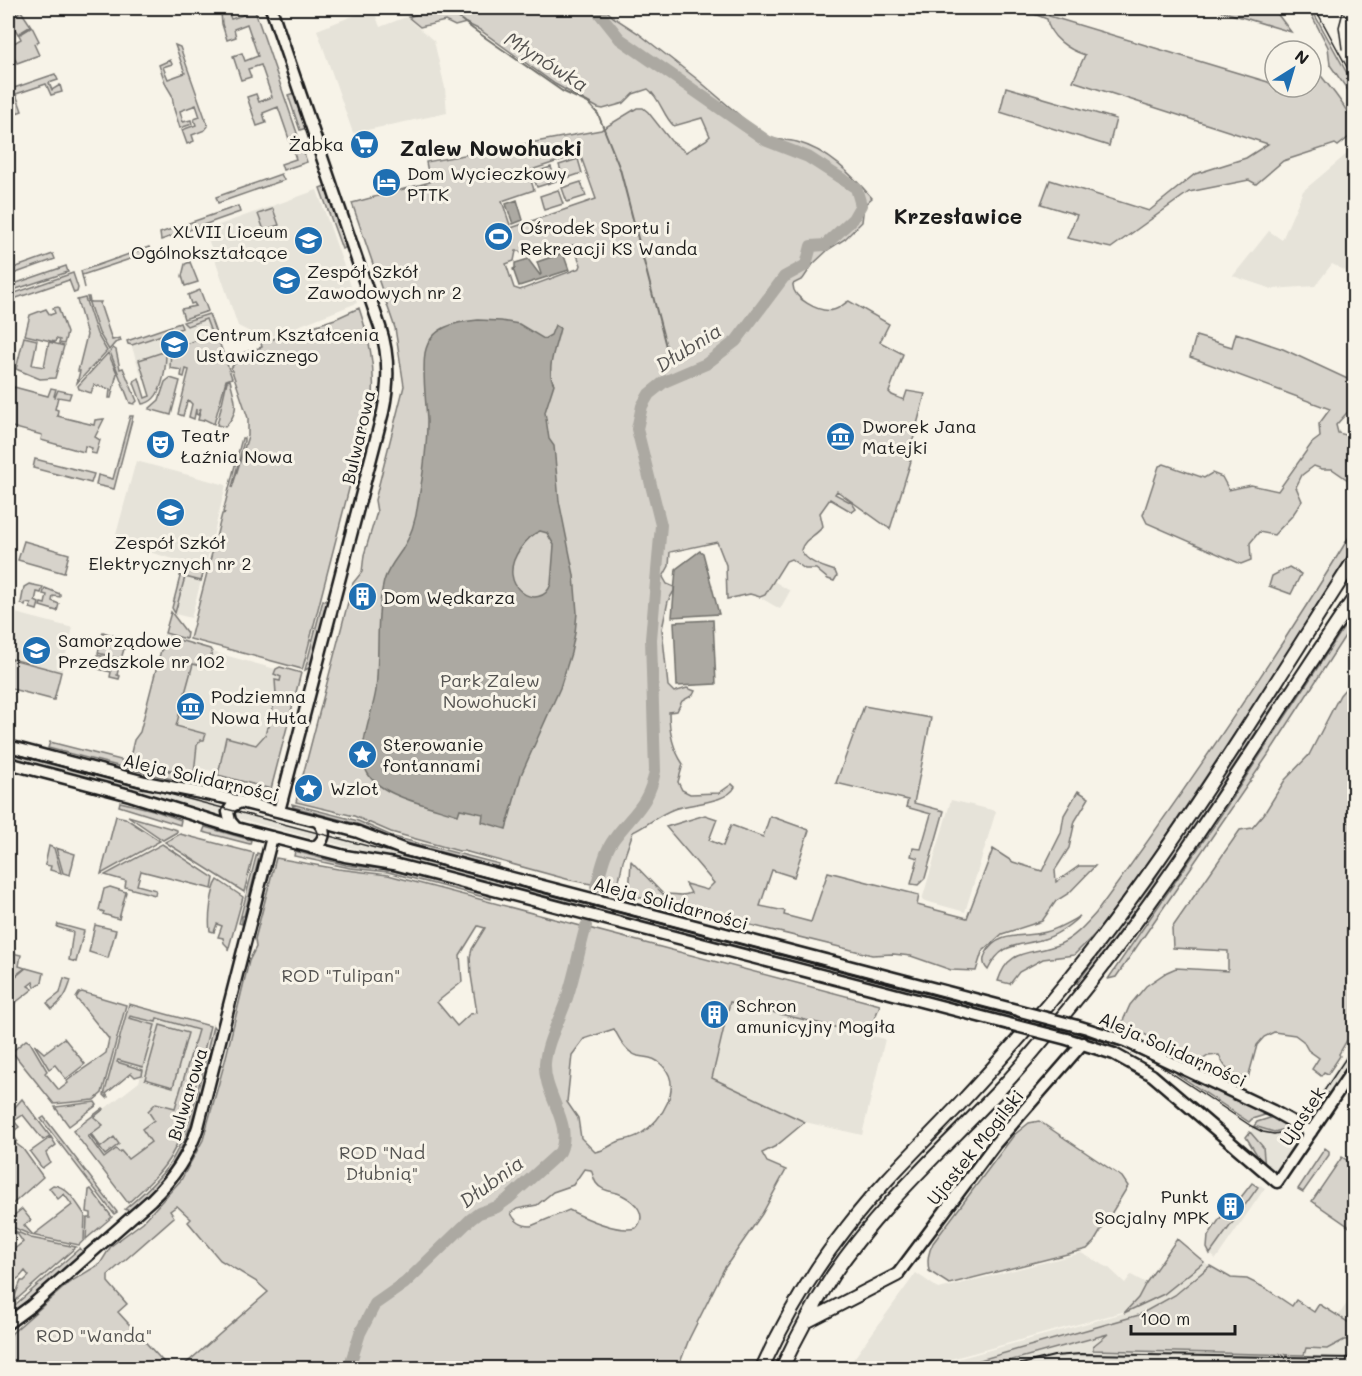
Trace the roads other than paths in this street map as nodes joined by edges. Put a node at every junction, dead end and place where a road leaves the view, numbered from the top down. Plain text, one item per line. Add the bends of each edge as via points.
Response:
1 (271, 8) edge
2 (1354, 560) edge
3 (1354, 598) edge
4 (8, 746) edge
5 (8, 763) edge
6 (241, 802) junction
7 (279, 811) junction
8 (317, 820) junction
9 (236, 828) junction
10 (272, 837) junction
11 (312, 848) junction
12 (1083, 1043) junction
13 (1354, 1068) edge
14 (1311, 1132) junction
15 (1277, 1182) joint
16 (897, 1275) joint
17 (8, 1323) edge
18 (805, 1323) junction
19 (762, 1368) edge
20 (782, 1368) edge

1 - 7 street, Bulwarowa via 380,327 387,372 383,412
2 - 19 main road via 1135,894 1014,1045 848,1226 796,1303
3 - 18 main road via 1188,850 1110,957 1006,1083 864,1235
4 - 6 street, Aleja Solidarności via 144,782
5 - 9 street, Aleja Solidarności
6 - 7 street, Aleja Solidarności
6 - 9 street via 228,812
7 - 8 street, Aleja Solidarności
8 - 11 street via 324,835
8 - 14 street, Aleja Solidarności, bridge via 405,850 1125,1041
9 - 10 street, Aleja Solidarności
10 - 11 street, Aleja Solidarności
10 - 17 street, Bulwarowa via 198,1127 185,1156 151,1200
11 - 12 street, Aleja Solidarności, bridge via 394,864
12 - 15 street, Aleja Solidarności via 1152,1075
12 - 16 street, Ujastek Mogilski via 994,1144
13 - 14 street, Ujastek
14 - 15 street, Ujastek
16 - 18 main road
18 - 20 main road

